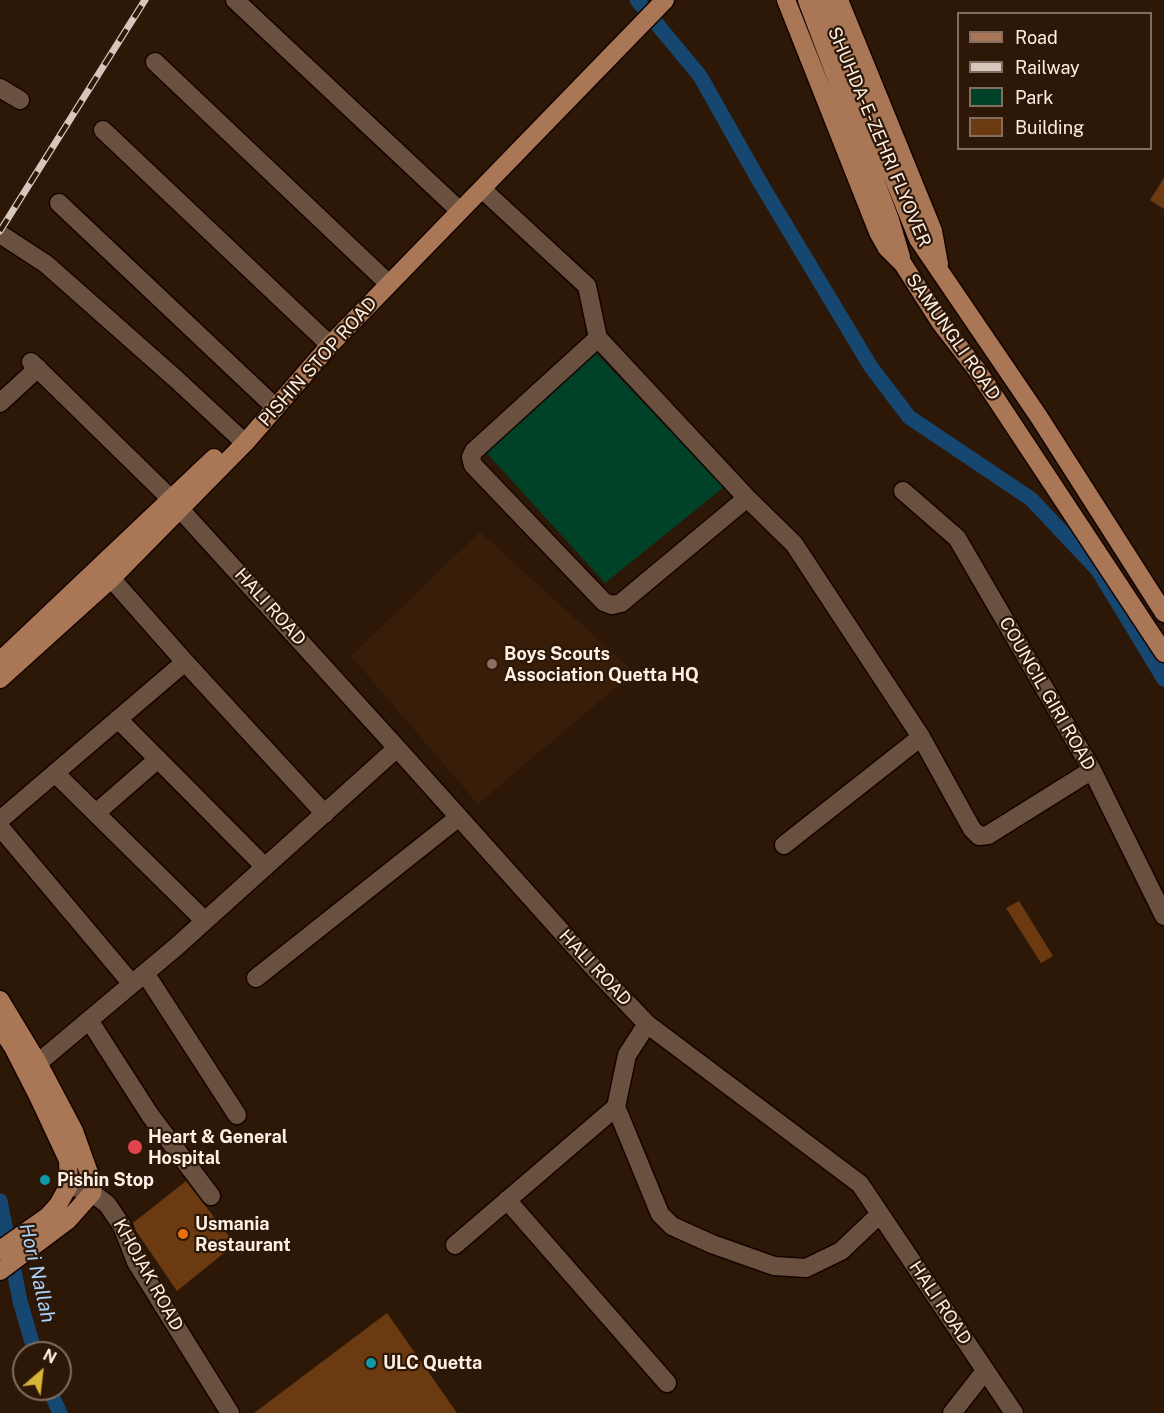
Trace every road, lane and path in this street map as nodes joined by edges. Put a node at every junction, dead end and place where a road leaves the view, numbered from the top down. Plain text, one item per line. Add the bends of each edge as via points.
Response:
1 (235, 0) edge
2 (786, 0) edge
3 (807, 0) edge
4 (822, 0) edge
5 (839, 0) edge
6 (656, 4) edge
7 (624, 35) junction
8 (156, 62) dead end
9 (0, 88) edge
10 (20, 100) dead end
11 (103, 130) dead end
12 (482, 189) junction
13 (59, 203) dead end
14 (456, 207) junction
15 (0, 234) edge
16 (903, 264) junction
17 (941, 272) junction
18 (386, 281) junction
19 (598, 338) junction
20 (327, 341) junction
21 (0, 403) edge
22 (272, 404) junction
23 (241, 439) junction
24 (903, 491) dead end
25 (747, 498) junction
26 (176, 504) junction
27 (106, 572) junction
28 (1164, 613) edge
29 (1164, 652) edge
30 (0, 661) edge
31 (185, 662) junction
32 (0, 679) edge
33 (118, 719) junction
34 (921, 738) junction
35 (397, 748) junction
36 (158, 759) junction
37 (1092, 770) junction
38 (55, 773) junction
39 (96, 813) junction
40 (325, 814) junction
41 (459, 817) junction
42 (0, 820) edge
43 (0, 827) edge
44 (784, 845) dead end
45 (266, 867) junction
46 (1164, 916) edge
47 (205, 921) junction
48 (256, 978) dead end
49 (139, 979) junction
50 (0, 1000) edge
51 (89, 1020) junction
52 (647, 1024) junction
53 (0, 1027) edge
54 (38, 1063) junction
55 (616, 1107) junction
56 (237, 1115) dead end
57 (69, 1185) junction
58 (92, 1193) junction
59 (211, 1196) dead end
60 (507, 1200) junction
61 (879, 1214) junction
62 (455, 1245) dead end
63 (1, 1249) edge
64 (1, 1270) edge
65 (986, 1371) junction
66 (667, 1383) dead end
67 (230, 1413) edge
68 (952, 1413) edge
69 (1014, 1413) edge

1 - 14 street
2 - 16 main road, SAMUNGLI ROAD via 878,232
3 - 16 main road, SHUHDA-E-ZEHRI FLYOVER
4 - 17 main road, SHUHDA-E-ZEHRI FLYOVER via 918,239
5 - 17 main road, SAMUNGLI ROAD via 933,231
6 - 7 main road
7 - 12 main road, PISHIN STOP ROAD
7 - 14 main road, PISHIN STOP ROAD
8 - 18 street
9 - 10 street
11 - 20 street
12 - 14 main road, PISHIN STOP ROAD
12 - 19 street via 587,286
13 - 22 street
14 - 18 main road, PISHIN STOP ROAD
15 - 23 street via 46,264
16 - 29 main road, SAMUNGLI ROAD
17 - 28 main road, SAMUNGLI ROAD
18 - 20 main road, PISHIN STOP ROAD
19 - 25 street
19 - 25 street via 474,451 473,465 604,602 612,605 621,603
20 - 22 main road, PISHIN STOP ROAD
21 - 26 street, HALI ROAD via 34,365
22 - 23 main road, PISHIN STOP ROAD
23 - 26 main road, PISHIN STOP ROAD
24 - 37 street, COUNCIL GIRI ROAD via 957,538
25 - 34 street via 794,544
26 - 27 main road, PISHIN STOP ROAD
26 - 35 street, HALI ROAD
27 - 30 main road, PISHIN STOP ROAD
27 - 31 street
27 - 32 main road, PISHIN STOP ROAD
31 - 33 street
31 - 40 street
33 - 36 street
33 - 38 street
34 - 37 street via 979,836 988,835
34 - 44 street
35 - 40 street
35 - 41 street, HALI ROAD
36 - 39 street
36 - 45 street
37 - 46 street, COUNCIL GIRI ROAD
38 - 39 street
38 - 42 street
39 - 47 street
40 - 45 street
41 - 48 street
41 - 52 street, HALI ROAD
43 - 49 street
45 - 47 street
47 - 49 street
49 - 51 street
49 - 56 street
50 - 54 main road
51 - 54 street
51 - 59 street via 150,1115
52 - 55 street via 627,1055
52 - 61 street, HALI ROAD via 860,1184
53 - 57 main road via 68,1161
54 - 58 main road via 74,1131 93,1184
55 - 60 street
55 - 61 street via 660,1214 672,1226 712,1244 774,1266 806,1268 841,1251
57 - 58 street, KHOJAK ROAD
57 - 63 main road via 53,1210
58 - 64 main road via 68,1220
58 - 67 street, KHOJAK ROAD via 107,1204 122,1226 136,1262
60 - 62 street
60 - 66 street
61 - 65 street, HALI ROAD
65 - 68 street
65 - 69 street, HALI ROAD

